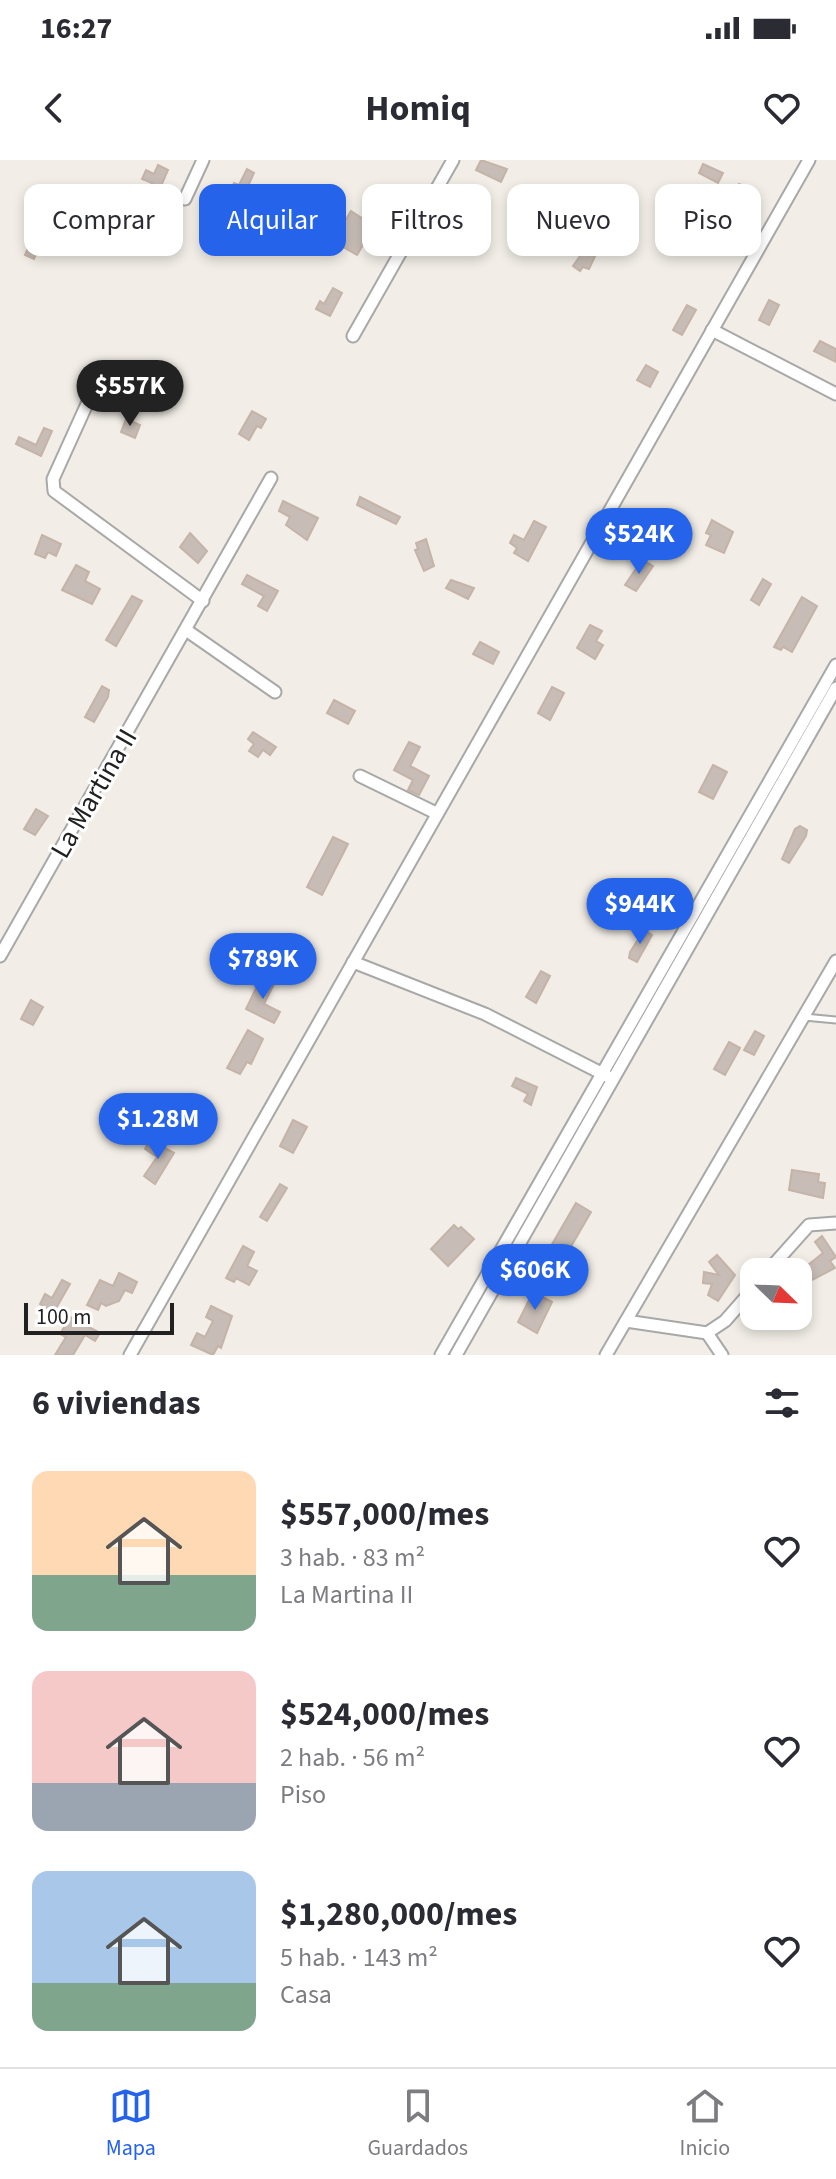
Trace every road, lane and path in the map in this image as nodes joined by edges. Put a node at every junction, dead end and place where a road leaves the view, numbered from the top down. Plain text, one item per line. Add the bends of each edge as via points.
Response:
1 (203, 160) edge
2 (453, 160) edge
3 (809, 160) edge
4 (185, 199) dead end
5 (712, 330) junction
6 (353, 336) dead end
7 (101, 373) dead end
8 (836, 394) edge
9 (271, 478) dead end
10 (203, 601) junction
11 (186, 630) junction
12 (836, 665) edge
13 (836, 688) edge
14 (275, 692) dead end
15 (360, 776) dead end
16 (436, 813) junction
17 (0, 956) edge
18 (353, 962) junction
19 (836, 962) edge
20 (803, 1017) junction
21 (836, 1020) edge
22 (608, 1077) junction
23 (836, 1223) edge
24 (780, 1258) edge
25 (740, 1304) edge
26 (626, 1321) junction
27 (707, 1333) junction
28 (130, 1355) edge
29 (441, 1355) edge
30 (456, 1355) edge
31 (606, 1355) edge
32 (722, 1355) edge

1 - 4 street
2 - 6 street
3 - 5 street
5 - 8 street
5 - 16 street
7 - 10 street via 53,479 54,491
9 - 10 street, La Martina II
10 - 11 street, La Martina II
11 - 14 street
11 - 17 street, La Martina II
12 - 22 street
13 - 22 street
15 - 16 street
16 - 18 street
18 - 22 street via 485,1014
18 - 28 street
19 - 20 street
20 - 21 lane
20 - 26 street
22 - 29 street
22 - 30 street
23 - 24 street via 809,1225
25 - 27 street
26 - 27 street
26 - 31 street
27 - 32 street

